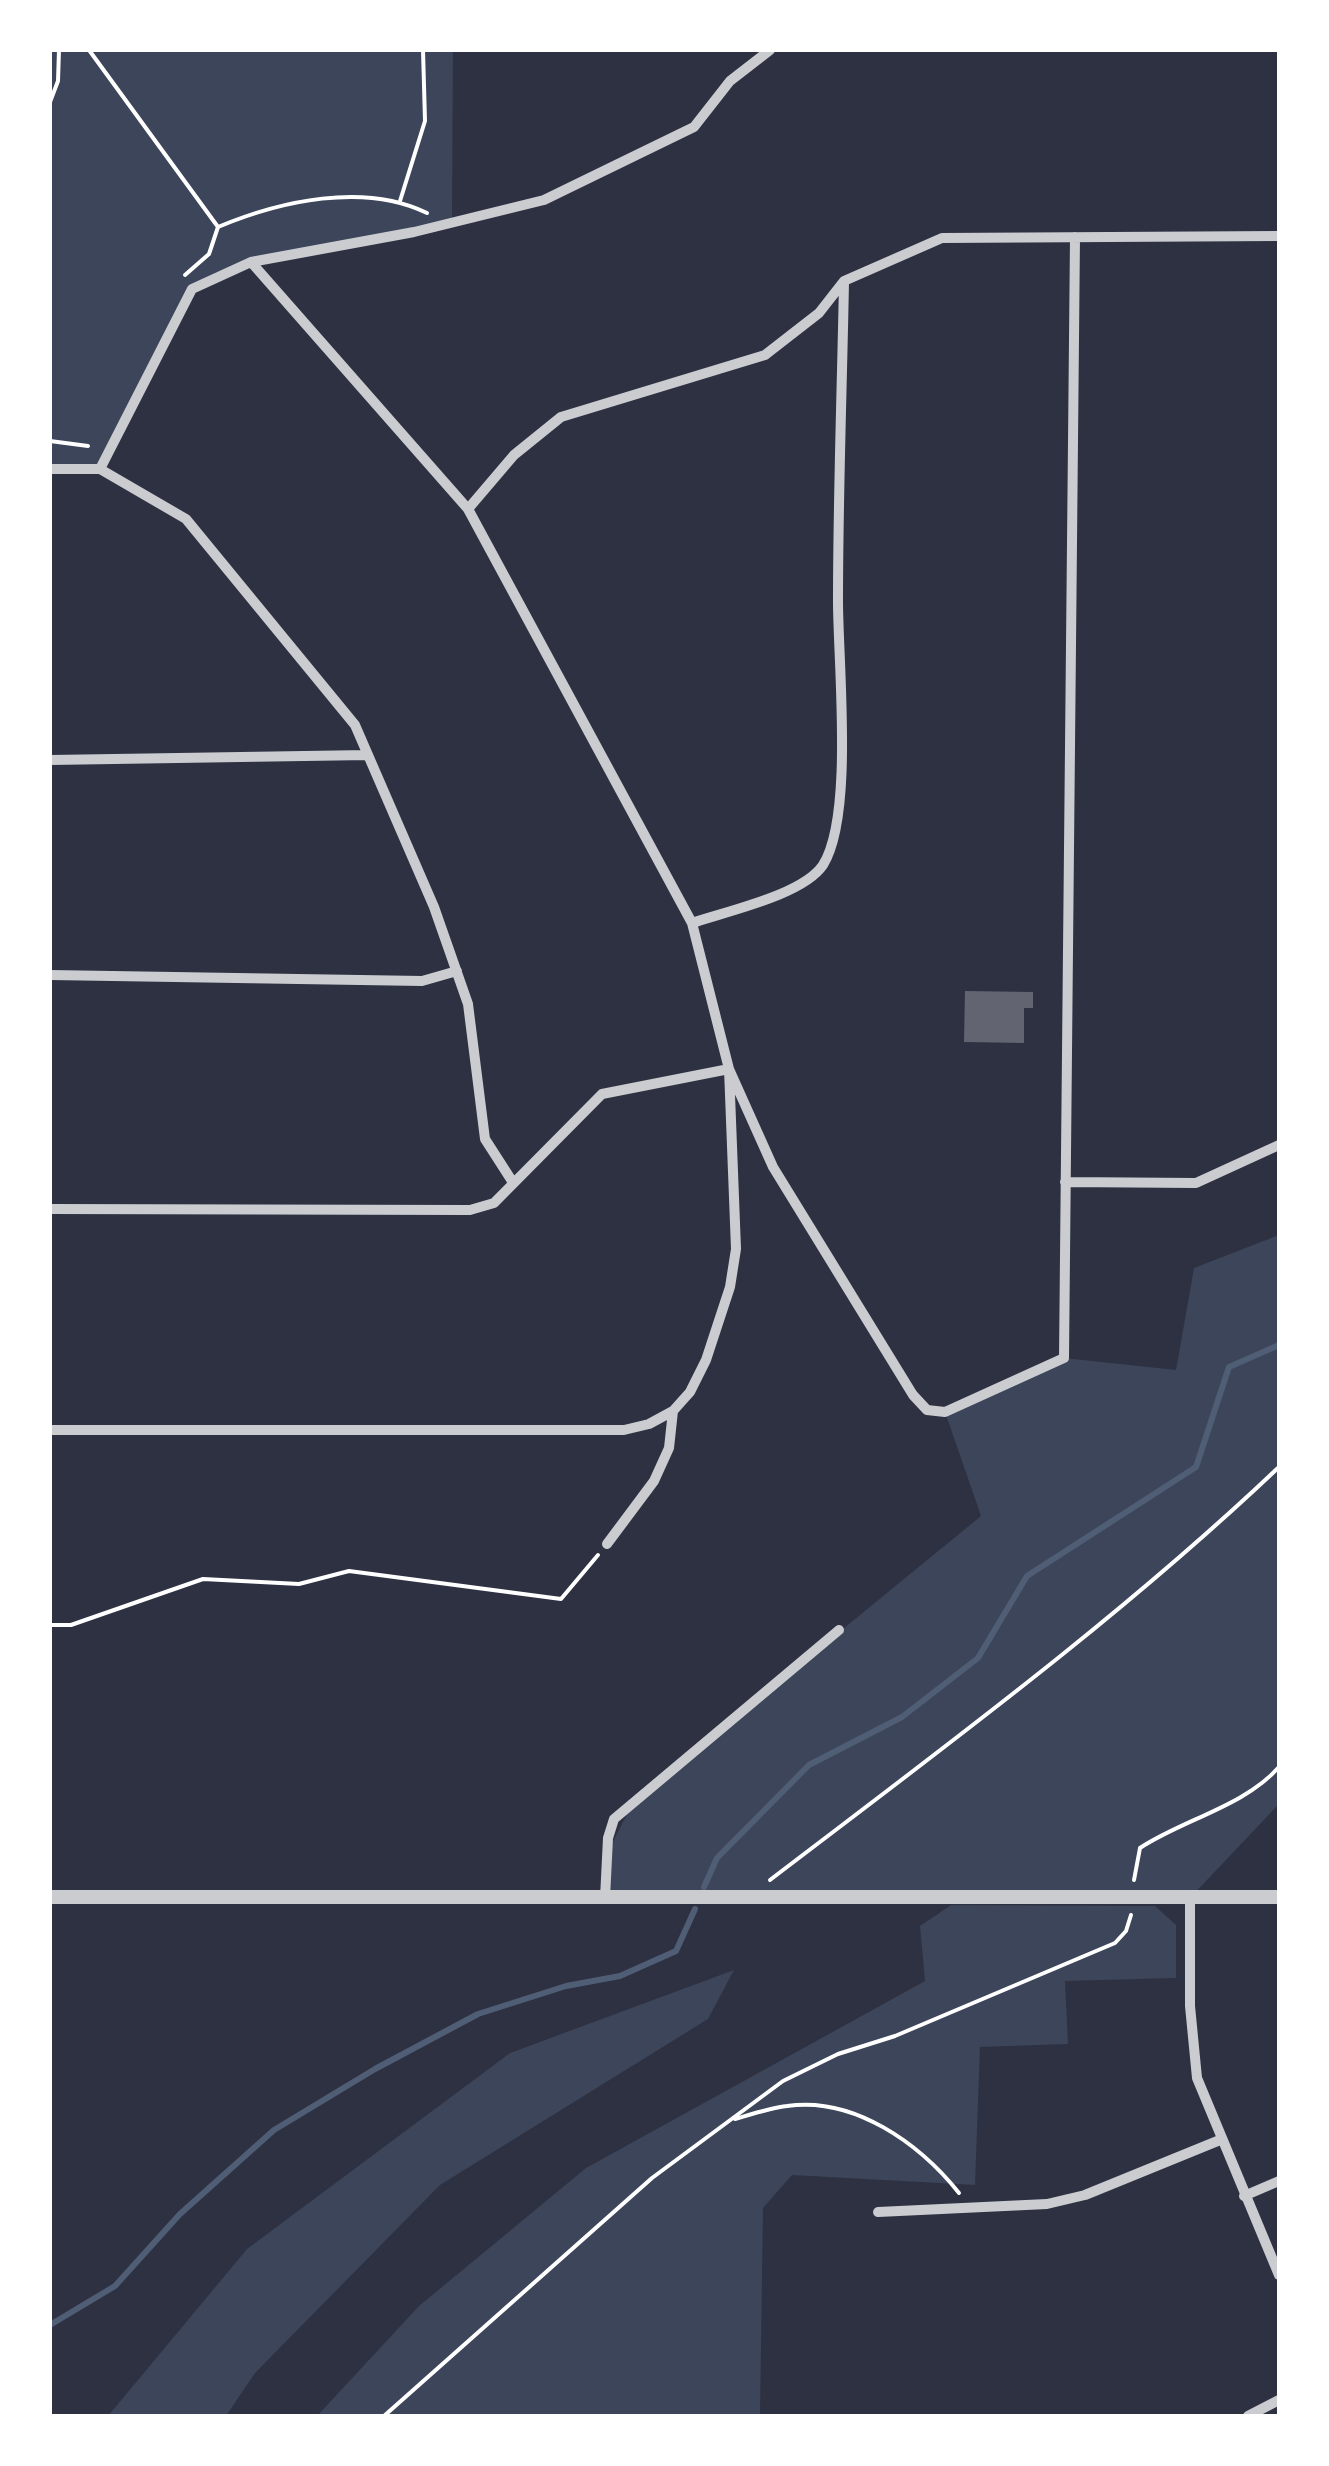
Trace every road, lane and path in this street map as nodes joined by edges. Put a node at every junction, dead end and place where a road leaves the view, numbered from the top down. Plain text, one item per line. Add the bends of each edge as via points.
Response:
1 (58, 50) edge
2 (89, 50) edge
3 (423, 50) edge
4 (770, 50) edge
5 (50, 102) edge
6 (400, 203) junction
7 (433, 216) dead end
8 (218, 226) junction
9 (1279, 236) edge
10 (1075, 237) junction
11 (251, 262) junction
12 (180, 280) dead end
13 (844, 281) junction
14 (50, 441) edge
15 (88, 446) dead end
16 (50, 469) edge
17 (100, 469) junction
18 (468, 509) junction
19 (368, 755) junction
20 (50, 760) edge
21 (692, 923) junction
22 (457, 971) junction
23 (50, 975) edge
24 (730, 1069) junction
25 (1279, 1145) edge
26 (512, 1182) junction
27 (1065, 1182) junction
28 (50, 1209) edge
29 (673, 1412) junction
30 (50, 1430) edge
31 (1279, 1467) edge
32 (608, 1544) joint
33 (50, 1625) edge
34 (839, 1630) dead end
35 (1279, 1766) edge
36 (1279, 1896) edge
37 (50, 1897) edge
38 (606, 1898) junction
39 (746, 1898) junction
40 (1190, 1898) junction
41 (1132, 1899) junction
42 (730, 2120) junction
43 (1220, 2140) junction
44 (1279, 2181) edge
45 (1244, 2196) junction
46 (971, 2208) junction
47 (878, 2212) dead end
48 (1279, 2275) edge
49 (1279, 2400) edge
50 (384, 2416) edge
51 (1248, 2416) edge

1 - 5 path
2 - 8 path
3 - 6 path via 425,122
4 - 11 street via 730,81 694,127 544,200
6 - 7 path
6 - 8 path via 315,198
8 - 12 path via 209,254
9 - 10 street
10 - 13 street via 942,238
10 - 27 street
11 - 17 street via 192,289
11 - 18 street
13 - 18 street via 819,313 765,354 560,417
13 - 21 street via 840,807 833,842 821,868 790,890
14 - 15 path
16 - 17 street
17 - 19 street via 186,519 355,725
18 - 21 street
19 - 20 street
19 - 22 street
21 - 24 street
22 - 23 street via 422,981
22 - 26 street via 468,1004 485,1139
24 - 26 street via 602,1094
24 - 27 street via 773,1168 927,1410 946,1412 1064,1358
24 - 29 street via 736,1249 730,1287 706,1360
25 - 27 street via 1196,1183
26 - 28 street via 494,1203 470,1210
29 - 30 street via 624,1430
29 - 32 street via 669,1448 654,1480
31 - 39 path via 1222,1522 955,1739
32 - 33 path via 561,1599 349,1572 299,1584 203,1579 71,1625
34 - 38 street via 614,1820
35 - 41 path via 1235,1798 1140,1848
36 - 40 street
37 - 38 street
38 - 39 street
39 - 41 street
40 - 41 street
40 - 43 street via 1192,2045
41 - 42 path via 1130,1922 1116,1943 838,2054 783,2080
42 - 46 path via 789,2106 829,2106 918,2150
42 - 50 path via 652,2178
43 - 45 street
43 - 46 street via 1085,2195
44 - 45 street
45 - 48 street
46 - 47 street
49 - 51 street

